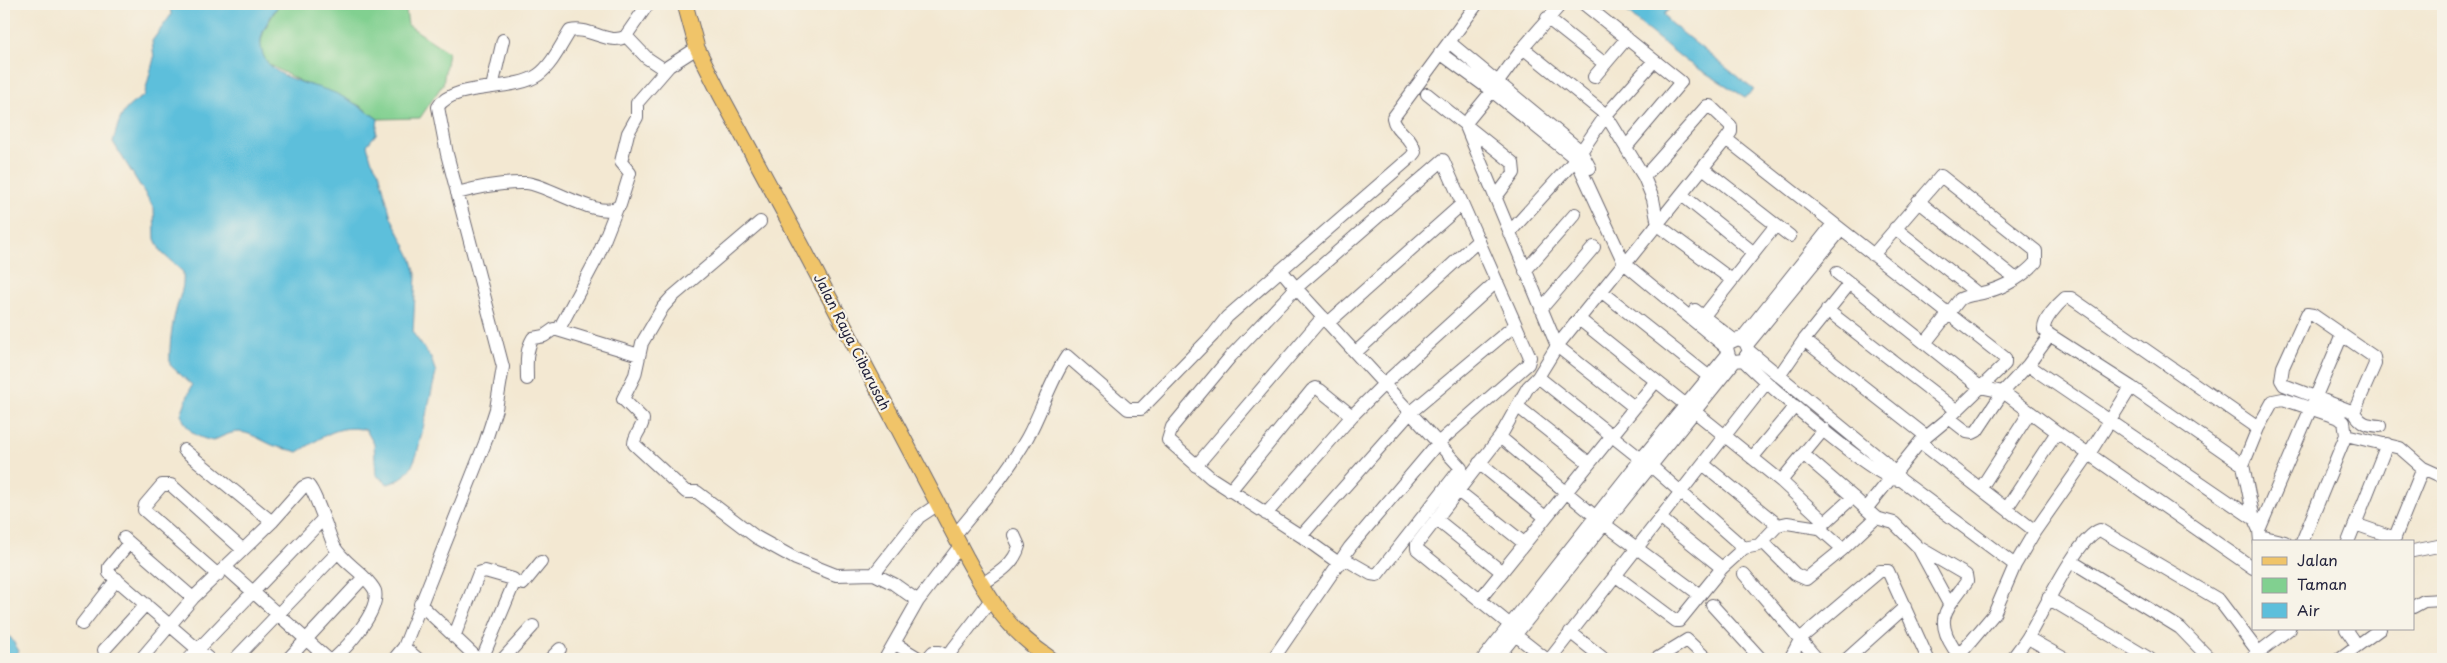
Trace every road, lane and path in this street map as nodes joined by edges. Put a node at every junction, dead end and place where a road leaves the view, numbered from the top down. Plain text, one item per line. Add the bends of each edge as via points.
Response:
1 (648, 4) edge
2 (685, 4) edge
3 (1477, 4) edge
4 (1561, 4) edge
5 (1584, 4) edge
6 (1547, 18) junction
7 (626, 36) junction
8 (1627, 38) junction
9 (503, 40) dead end
10 (1449, 42) junction
11 (697, 48) junction
12 (1523, 48) junction
13 (1440, 53) junction
14 (1654, 61) junction
15 (1605, 64) junction
16 (665, 70) junction
17 (1594, 77) dead end
18 (1495, 86) junction
19 (492, 88) junction
20 (1428, 94) dead end
21 (1606, 115) junction
22 (1464, 124) junction
23 (1726, 139) junction
24 (1626, 146) junction
25 (1579, 155) junction
26 (1704, 168) junction
27 (1644, 177) junction
28 (457, 193) junction
29 (1682, 195) junction
30 (1496, 197) junction
31 (1918, 201) junction
32 (1462, 204) junction
33 (617, 208) junction
34 (1575, 214) dead end
35 (760, 222) dead end
36 (1658, 225) junction
37 (1776, 225) junction
38 (1837, 227) junction
39 (1895, 228) junction
40 (1509, 234) junction
41 (1790, 236) dead end
42 (1479, 240) junction
43 (1594, 247) dead end
44 (1754, 252) junction
45 (1873, 255) junction
46 (1627, 261) junction
47 (1281, 270) junction
48 (1525, 271) junction
49 (1837, 273) dead end
50 (2016, 279) junction
51 (1732, 280) junction
52 (1496, 282) junction
53 (1850, 283) junction
54 (1296, 288) junction
55 (1601, 291) junction
56 (1977, 293) junction
57 (1541, 309) junction
58 (1828, 310) junction
59 (1948, 315) junction
60 (1703, 317) junction
61 (1579, 318) junction
62 (1326, 320) junction
63 (1515, 325) junction
64 (559, 329) junction
65 (2050, 335) junction
66 (2342, 335) junction
67 (1804, 340) junction
68 (1926, 342) junction
69 (1557, 346) junction
70 (1738, 350) junction
71 (1356, 352) junction
72 (639, 355) junction
73 (2028, 366) junction
74 (1708, 376) junction
75 (1779, 376) junction
76 (1538, 377) junction
77 (527, 379) dead end
78 (1656, 381) junction
79 (1766, 383) junction
80 (1384, 384) junction
81 (1980, 387) junction
82 (2131, 387) junction
83 (2003, 392) junction
84 (2313, 403) junction
85 (1517, 406) junction
86 (1795, 406) junction
87 (1634, 407) junction
88 (1690, 408) junction
89 (2030, 412) junction
90 (2354, 412) junction
91 (1410, 413) junction
92 (1952, 414) junction
93 (1352, 416) junction
94 (2109, 420) junction
95 (2380, 426) dead end
96 (2258, 428) junction
97 (1824, 429) junction
98 (2057, 432) junction
99 (1725, 435) junction
100 (2346, 435) junction
101 (1612, 436) junction
102 (1500, 437) junction
103 (1923, 439) junction
104 (1437, 444) junction
105 (2387, 444) junction
106 (184, 450) dead end
107 (1803, 454) junction
108 (2089, 454) junction
109 (1752, 458) junction
110 (1646, 462) junction
111 (1479, 463) junction
112 (1588, 463) junction
113 (1703, 464) junction
114 (1196, 466) junction
115 (2243, 466) junction
116 (2423, 468) junction
117 (1895, 477) junction
118 (2443, 477) edge
119 (1781, 482) junction
120 (1981, 488) junction
121 (1681, 490) junction
122 (1230, 491) junction
123 (1458, 491) junction
124 (1566, 491) junction
125 (1853, 497) junction
126 (937, 506) junction
127 (2007, 508) junction
128 (1866, 509) junction
129 (1266, 514) junction
130 (1545, 517) junction
131 (1660, 518) junction
132 (1876, 518) junction
133 (1436, 519) junction
134 (322, 520) junction
135 (1599, 520) junction
136 (272, 522) junction
137 (2355, 524) junction
138 (1778, 525) junction
139 (1822, 525) junction
140 (2035, 531) junction
141 (2259, 532) edge
142 (1014, 535) dead end
143 (1301, 536) junction
144 (2280, 540) edge
145 (2303, 540) edge
146 (2349, 540) edge
147 (2394, 540) edge
148 (957, 541) junction
149 (2442, 541) edge
150 (1763, 542) junction
151 (1524, 543) junction
152 (1918, 547) junction
153 (1637, 548) junction
154 (1744, 548) junction
155 (242, 549) junction
156 (1843, 549) junction
157 (2414, 551) edge
158 (337, 552) junction
159 (1341, 561) junction
160 (2071, 561) junction
161 (541, 562) dead end
162 (2015, 565) junction
163 (2252, 567) edge
164 (1722, 568) junction
165 (222, 571) junction
166 (1502, 572) junction
167 (874, 574) junction
168 (1744, 574) dead end
169 (1616, 576) junction
170 (364, 577) junction
171 (117, 579) junction
172 (514, 581) junction
173 (981, 585) junction
174 (252, 592) junction
175 (1700, 595) junction
176 (194, 598) junction
177 (2048, 598) junction
178 (1480, 599) junction
179 (2443, 600) edge
180 (918, 601) junction
181 (990, 601) junction
182 (146, 604) junction
183 (420, 604) junction
184 (1949, 604) junction
185 (1712, 605) dead end
186 (1905, 607) junction
187 (2414, 607) edge
188 (279, 614) junction
189 (82, 624) dead end
190 (171, 625) junction
191 (532, 626) dead end
192 (1512, 629) junction
193 (2288, 630) edge
194 (2347, 630) edge
195 (2379, 630) edge
196 (1570, 632) junction
197 (454, 637) junction
198 (1801, 638) junction
199 (2028, 638) junction
200 (306, 639) junction
201 (894, 643) junction
202 (2357, 645) junction
203 (404, 647) junction
204 (198, 649) junction
205 (560, 649) dead end
206 (104, 650) dead end
207 (2255, 656) edge
208 (141, 659) edge
209 (189, 659) edge
210 (209, 659) edge
211 (236, 659) edge
212 (288, 659) edge
213 (328, 659) edge
214 (334, 659) edge
215 (394, 659) edge
216 (418, 659) edge
217 (480, 659) edge
218 (503, 659) edge
219 (550, 659) edge
220 (885, 659) edge
221 (920, 659) edge
222 (927, 659) edge
223 (1050, 659) edge
224 (1273, 659) edge
225 (1483, 659) edge
226 (1496, 659) edge
227 (1548, 659) edge
228 (1604, 659) edge
229 (1656, 659) edge
230 (1707, 659) edge
231 (1761, 659) edge
232 (1790, 659) edge
233 (1817, 659) edge
234 (1847, 659) edge
235 (1928, 659) edge
236 (2012, 659) edge
237 (2065, 659) edge
238 (2150, 659) edge
239 (2210, 659) edge
240 (2338, 659) edge

1 - 7 street
2 - 11 main road, Jalan Raya Cibarusah
3 - 10 street
4 - 6 street
5 - 8 street
6 - 12 street
6 - 15 street
7 - 16 street via 647,58
7 - 19 street via 619,40 582,30 570,31 540,74
8 - 14 street
8 - 15 street
9 - 19 street
10 - 13 street
10 - 18 street
11 - 16 street
11 - 126 main road, Jalan Raya Cibarusah
12 - 18 street
12 - 21 street
13 - 18 street
13 - 47 street via 1393,118 1396,127 1414,145 1415,152
14 - 21 street
14 - 24 street via 1681,83
15 - 17 street
16 - 33 street via 637,103 637,117 628,133 621,162 630,173
18 - 22 street
18 - 25 street
19 - 28 street via 448,96 438,107
20 - 22 street
21 - 24 street
21 - 25 street
22 - 30 street
22 - 30 street via 1513,163 1514,173
23 - 26 street
23 - 27 street via 1731,126 1707,106
23 - 38 street
24 - 27 street
25 - 40 street
25 - 46 street
26 - 29 street
26 - 37 street
27 - 36 street
28 - 33 street via 472,188 525,183 605,210
28 - 183 street via 503,367 496,409 485,442
29 - 36 street
29 - 44 street
30 - 40 street
31 - 39 street
31 - 50 street
31 - 50 street via 1936,179 1945,177 2036,250 2036,262
32 - 42 street
32 - 54 street via 1444,160
32 - 62 street
33 - 64 street via 598,256
34 - 48 street
35 - 72 street via 666,303 642,343
36 - 46 street
36 - 51 street
37 - 41 street
37 - 44 street
38 - 45 street
38 - 70 street
39 - 45 street
39 - 56 street
40 - 48 street
42 - 52 street
42 - 71 street
43 - 57 street
44 - 51 street
45 - 59 street
46 - 55 street
46 - 60 street
46 - 70 street
47 - 54 street
47 - 148 street via 1227,318 1141,409 1128,408 1067,356 1027,439
48 - 57 street
49 - 53 street
50 - 56 street via 1986,293
51 - 60 street
52 - 63 street
52 - 80 street
53 - 58 street
53 - 68 street
54 - 62 street
54 - 114 street via 1231,356 1172,427 1168,440
55 - 61 street
55 - 74 street
56 - 59 street via 1960,299
57 - 69 street
58 - 67 street
58 - 92 street
59 - 68 street
59 - 81 street via 2005,358 2005,364
60 - 70 street
61 - 69 street
61 - 78 street
62 - 71 street
62 - 114 street
63 - 91 street
63 - 104 street via 1530,361
64 - 72 street
64 - 77 street via 533,338 526,360
65 - 73 street
65 - 82 street
65 - 96 street via 2044,330 2044,324 2059,303 2071,298
66 - 84 street
66 - 84 street via 2313,316 2305,316 2283,367 2281,380 2284,385
66 - 90 street via 2375,361
67 - 75 street
67 - 103 street
68 - 81 street
69 - 76 street
69 - 87 street
70 - 74 street
70 - 75 street
70 - 79 street
70 - 88 street
71 - 80 street
72 - 167 street via 632,381 623,395 623,399 643,418 634,444 686,492 697,492 756,537 828,573 844,576
73 - 83 street
73 - 94 street
74 - 88 street
75 - 117 street
76 - 85 street
76 - 101 street
78 - 87 street
78 - 88 street
79 - 86 street
79 - 99 street
80 - 91 street
80 - 93 street
81 - 83 street
81 - 92 street
82 - 94 street
82 - 115 street
83 - 89 street
83 - 92 street via 1973,433 1967,432
84 - 90 street
84 - 96 street via 2283,398 2273,401
84 - 100 street via 2342,420 2346,425
84 - 141 street
85 - 102 street
85 - 112 street
86 - 97 street
86 - 109 street
87 - 101 street
88 - 99 street
88 - 110 street
89 - 98 street
89 - 120 street
90 - 95 street via 2362,422
91 - 104 street
91 - 143 street
92 - 103 street
93 - 122 street via 1320,390 1312,390
93 - 129 street
94 - 108 street
94 - 141 street
96 - 115 street
97 - 107 street
97 - 117 street
98 - 108 street
98 - 127 street
99 - 109 street
99 - 113 street
100 - 105 street
100 - 145 street
101 - 110 street
101 - 112 street
102 - 111 street
102 - 124 street
103 - 117 street
103 - 120 street
104 - 159 street
104 - 159 street via 1460,466 1460,471 1377,575
105 - 116 street via 2408,454
105 - 137 street
106 - 136 street
107 - 119 street
107 - 125 street
108 - 140 street
108 - 163 street
109 - 119 street
110 - 121 street
110 - 135 street
111 - 123 street
111 - 130 street
112 - 124 street
113 - 121 street
113 - 138 street
114 - 122 street
115 - 141 street
116 - 118 street
116 - 147 street
117 - 128 street
117 - 162 street
119 - 139 street
120 - 127 street
121 - 131 street
121 - 154 street
122 - 129 street
123 - 133 street
123 - 151 street
124 - 130 street
124 - 135 street
125 - 128 street
125 - 139 street
126 - 148 main road, Jalan Raya Cibarusah
126 - 167 street via 919,517
127 - 140 street
128 - 132 street
129 - 143 street
130 - 151 street
131 - 153 street
131 - 164 street
132 - 152 street via 1894,523
132 - 156 street
133 - 166 street
133 - 178 street via 1417,544 1417,549
134 - 136 street via 312,490 306,485
134 - 158 street
134 - 174 street
135 - 153 street
135 - 192 street
136 - 155 street
137 - 146 street
137 - 147 street
138 - 139 street
138 - 150 street
139 - 156 street
140 - 162 street
141 - 144 street
142 - 173 street via 1019,546 1011,563
143 - 159 street
148 - 173 main road, Jalan Raya Cibarusah
148 - 180 street
149 - 157 street
150 - 154 street via 1754,548
150 - 156 street via 1800,578 1806,579
151 - 166 street
152 - 184 street
152 - 184 street via 1967,577
153 - 169 street
153 - 175 street
154 - 164 street
155 - 165 street
155 - 165 street via 171,485 162,485 144,510
158 - 170 street
158 - 188 street
159 - 224 street
160 - 177 street
160 - 207 street via 2100,530 2219,600
160 - 239 street via 2180,628
161 - 172 street via 523,584
162 - 184 street via 1994,614 1962,652 1954,649 1945,636 1943,624
164 - 175 street
165 - 174 street
165 - 176 street
166 - 178 street
167 - 180 street
168 - 198 street
169 - 175 street via 1676,621 1682,619
169 - 196 street
170 - 200 street
170 - 214 street via 372,586 375,599 356,634
171 - 176 street via 109,567 126,540
171 - 182 street
171 - 189 street
172 - 197 street via 480,573
172 - 217 street
173 - 181 main road, Jalan Raya Cibarusah
174 - 188 street
174 - 204 street
176 - 190 street
177 - 199 street
177 - 238 street
178 - 192 street
179 - 187 street
180 - 201 street
181 - 222 street via 949,654 933,652
181 - 223 main road, Jalan Raya Cibarusah via 1016,633
182 - 190 street
182 - 206 street
183 - 197 street
183 - 203 street
185 - 231 street
186 - 198 street via 1888,571 1880,571
186 - 234 street
186 - 235 street
188 - 200 street
188 - 211 street
190 - 204 street
190 - 208 street
191 - 218 street
192 - 225 street
192 - 226 street
192 - 227 street
193 - 207 street
194 - 202 street
195 - 202 street
196 - 227 street
196 - 228 street
197 - 217 street
198 - 232 street
198 - 233 street
199 - 236 street
199 - 237 street
200 - 212 street
200 - 213 street
201 - 220 street
201 - 221 street
202 - 240 street
203 - 215 street
203 - 216 street
204 - 209 street
204 - 210 street
205 - 219 street
229 - 230 street via 1687,640

